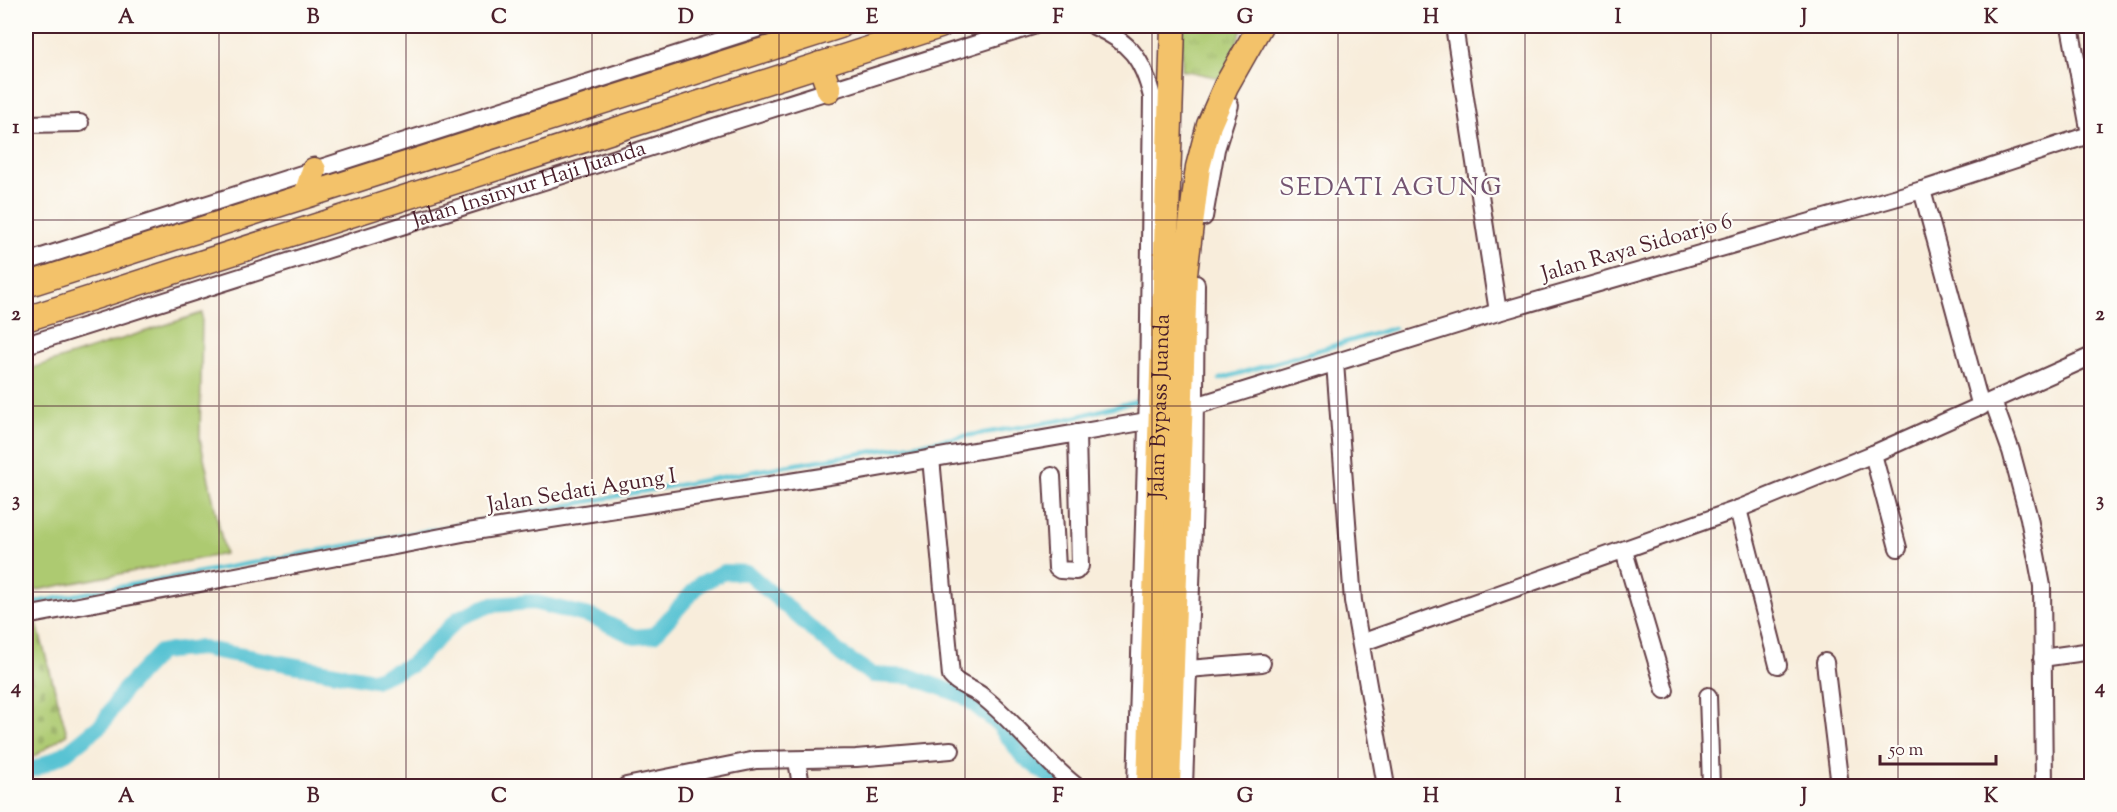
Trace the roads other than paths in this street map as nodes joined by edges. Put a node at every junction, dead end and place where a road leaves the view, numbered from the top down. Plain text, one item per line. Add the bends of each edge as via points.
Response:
1 (766, 26) edge
2 (840, 26) edge
3 (940, 26) edge
4 (1033, 26) edge
5 (1094, 26) edge
6 (1173, 26) edge
7 (1191, 26) edge
8 (1273, 26) edge
9 (1454, 26) edge
10 (2070, 26) edge
11 (1249, 32) edge
12 (820, 64) junction
13 (829, 90) junction
14 (1173, 106) junction
15 (80, 123) dead end
16 (26, 124) edge
17 (2091, 134) edge
18 (314, 170) junction
19 (1922, 190) junction
20 (306, 195) junction
21 (94, 261) junction
22 (26, 262) edge
23 (26, 285) edge
24 (104, 293) junction
25 (1498, 312) junction
26 (26, 319) edge
27 (26, 345) edge
28 (2091, 356) edge
29 (1335, 363) junction
30 (1171, 404) junction
31 (1987, 404) junction
32 (1077, 433) junction
33 (1873, 454) junction
34 (931, 458) junction
35 (1052, 476) dead end
36 (1186, 499) junction
37 (1738, 508) junction
38 (1898, 548) dead end
39 (1624, 551) junction
40 (26, 616) edge
41 (1361, 643) junction
42 (2091, 651) edge
43 (2042, 658) junction
44 (1826, 662) dead end
45 (1262, 663) dead end
46 (1778, 665) dead end
47 (1188, 669) junction
48 (1665, 690) dead end
49 (1161, 694) junction
50 (1708, 696) dead end
51 (951, 750) dead end
52 (797, 760) junction
53 (628, 786) edge
54 (801, 786) edge
55 (1076, 786) edge
56 (1136, 786) edge
57 (1149, 786) edge
58 (1168, 786) edge
59 (1184, 786) edge
60 (1386, 786) edge
61 (1711, 786) edge
62 (1840, 786) edge
63 (2044, 786) edge

1 - 18 street
2 - 20 highway
3 - 12 highway, Jalan Insinyur Haji Juanda
4 - 13 street, Jalan Insinyur Haji Juanda
5 - 30 street via 1117,36 1140,62 1152,97
6 - 14 highway, Jalan Bypass Juanda
7 - 14 highway via 1185,34
8 - 30 street via 1225,114 1209,182
9 - 25 street
10 - 17 street
11 - 30 highway, Jalan Bypass Juanda via 1209,125 1198,167
12 - 13 highway
12 - 24 highway, Jalan Insinyur Haji Juanda
13 - 27 street, Jalan Insinyur Haji Juanda
14 - 30 highway, Jalan Bypass Juanda
15 - 16 street
17 - 19 street, Jalan Raya Sidoarjo 6
18 - 20 highway
18 - 22 street
19 - 25 street, Jalan Raya Sidoarjo 6
19 - 31 street
20 - 21 highway
21 - 23 highway
21 - 24 highway
24 - 26 highway, Jalan Insinyur Haji Juanda
25 - 29 street, Jalan Raya Sidoarjo 6
28 - 31 street
29 - 30 street, Jalan Raya Sidoarjo 6
29 - 41 street via 1348,560
30 - 32 street, Jalan Sedati Agung I
30 - 36 highway, Jalan Bypass Juanda
30 - 49 highway, Jalan Bypass Juanda
30 - 56 street
31 - 33 street
31 - 43 street via 2011,452 2029,518 2042,586
32 - 34 street, Jalan Sedati Agung I
32 - 35 street via 1080,567 1076,571 1057,567
33 - 37 street
33 - 38 street
34 - 40 street, Jalan Sedati Agung I via 468,532
34 - 55 street via 951,676 1002,711
36 - 47 street
36 - 49 highway, Jalan Bypass Juanda
37 - 39 street
37 - 46 street
39 - 41 street
39 - 48 street
41 - 60 street
42 - 43 street
43 - 63 street
44 - 62 street
45 - 47 street
47 - 59 street
49 - 57 highway, Jalan Bypass Juanda
49 - 58 highway, Jalan Bypass Juanda
50 - 61 street
51 - 52 street
52 - 53 street via 756,760
52 - 54 street

